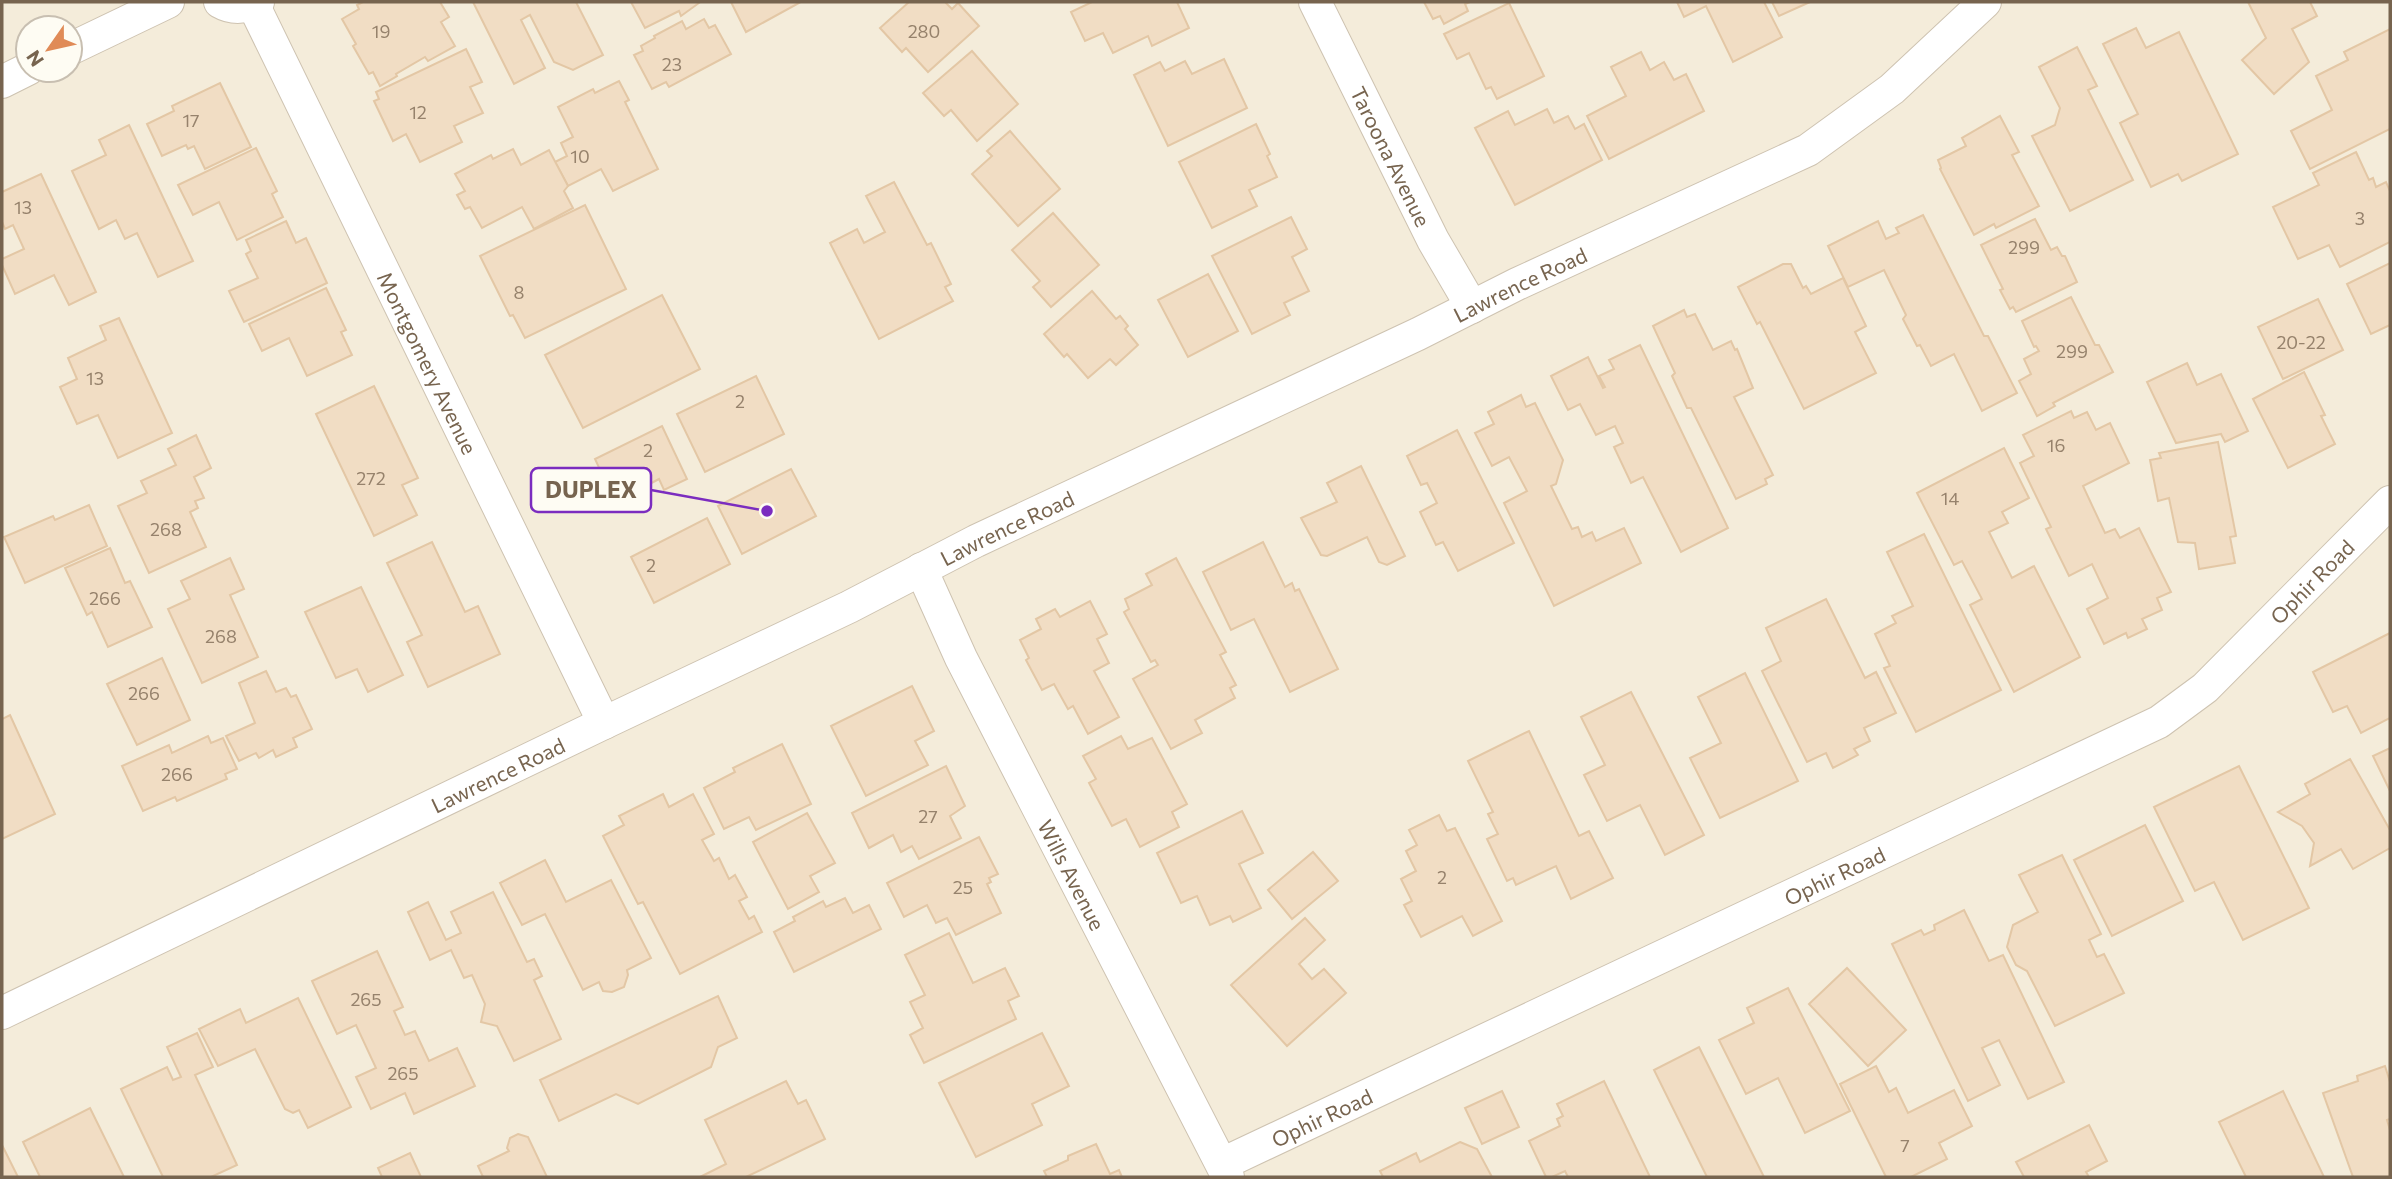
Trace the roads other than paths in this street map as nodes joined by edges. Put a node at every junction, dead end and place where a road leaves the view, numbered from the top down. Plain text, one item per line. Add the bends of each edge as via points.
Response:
1 (168, 2) edge
2 (220, 2) edge
3 (1315, 2) edge
4 (1985, 2) edge
5 (255, 3) edge
6 (84, 42) edge
7 (1472, 307) junction
8 (2390, 502) edge
9 (921, 569) junction
10 (604, 723) junction
11 (2, 1013) edge
12 (1225, 1171) edge

1 - 6 street
2 - 5 street via 240,7
3 - 7 street, Taroona Avenue via 1433,240
4 - 7 street, Lawrence Road via 1892,89 1808,150
5 - 10 street, Montgomery Avenue
7 - 9 street, Lawrence Road
8 - 12 street, Ophir Road via 2205,688 2159,722
9 - 10 street, Lawrence Road
9 - 12 street, Wills Avenue via 961,658
10 - 11 street, Lawrence Road

